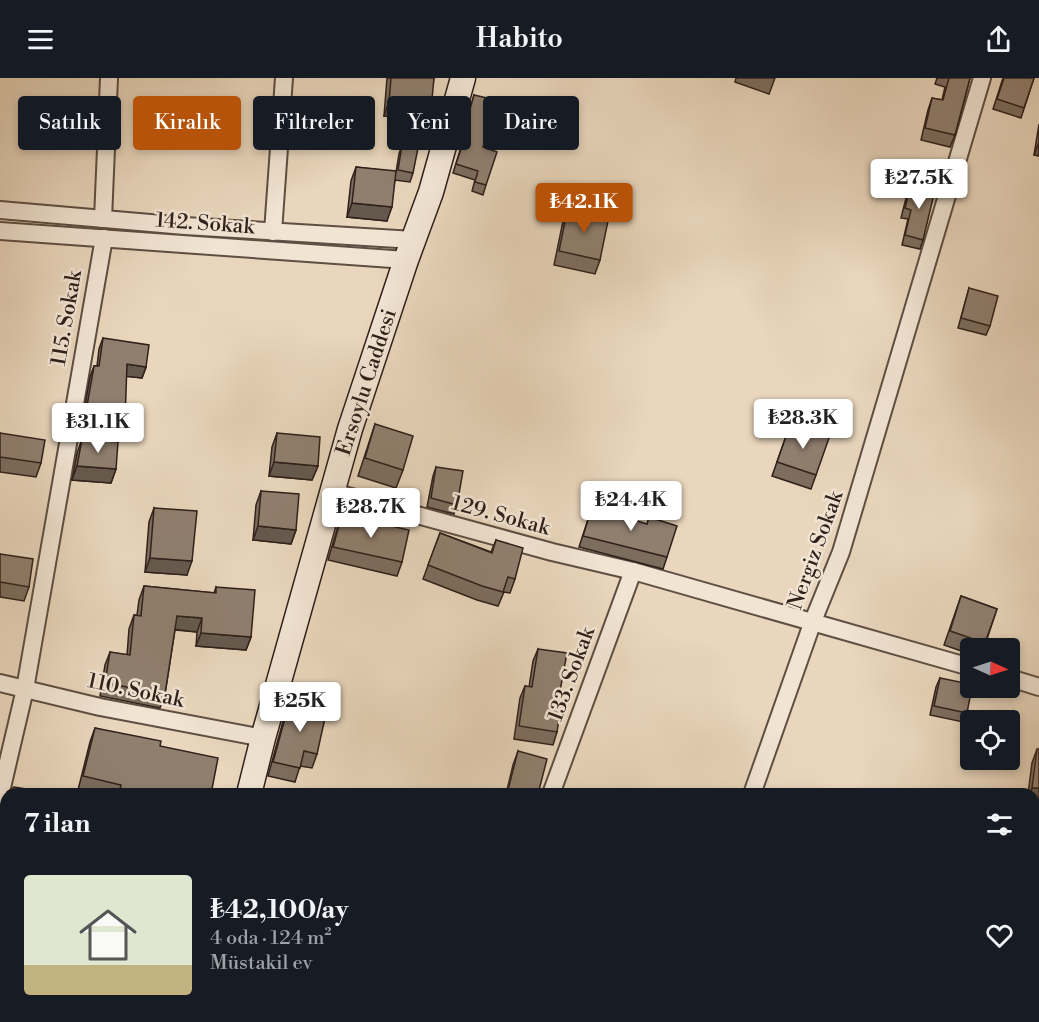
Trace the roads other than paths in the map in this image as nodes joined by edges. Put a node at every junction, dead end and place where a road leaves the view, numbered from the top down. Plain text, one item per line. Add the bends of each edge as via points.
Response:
1 (109, 78) edge
2 (284, 78) edge
3 (463, 78) edge
4 (982, 78) edge
5 (0, 210) edge
6 (104, 219) junction
7 (0, 231) edge
8 (273, 232) junction
9 (104, 238) junction
10 (410, 250) junction
11 (333, 492) junction
12 (633, 571) junction
13 (813, 621) junction
14 (960, 664) edge
15 (1020, 681) edge
16 (0, 683) edge
17 (1039, 687) edge
18 (25, 689) junction
19 (263, 738) junction
20 (2, 788) edge
21 (250, 788) edge
22 (553, 788) edge
23 (754, 788) edge

1 - 6 street
2 - 8 street
3 - 10 street, Ersoylu Caddesi
4 - 13 street, Nergiz Sokak via 842,552
5 - 6 street
6 - 8 street
7 - 9 street, 142. Sokak
8 - 10 street
9 - 10 street, 142. Sokak
9 - 18 street, 115. Sokak
10 - 11 street, Ersoylu Caddesi
11 - 12 street, 129. Sokak
11 - 19 street, Ersoylu Caddesi
12 - 13 street, 129. Sokak
12 - 22 street, 133. Sokak
13 - 14 street, 129. Sokak
13 - 23 street, Nergiz Sokak
15 - 17 street
16 - 18 street, 110. Sokak
18 - 19 street, 110. Sokak
18 - 20 street, 115. Sokak
19 - 21 street, Ersoylu Caddesi

